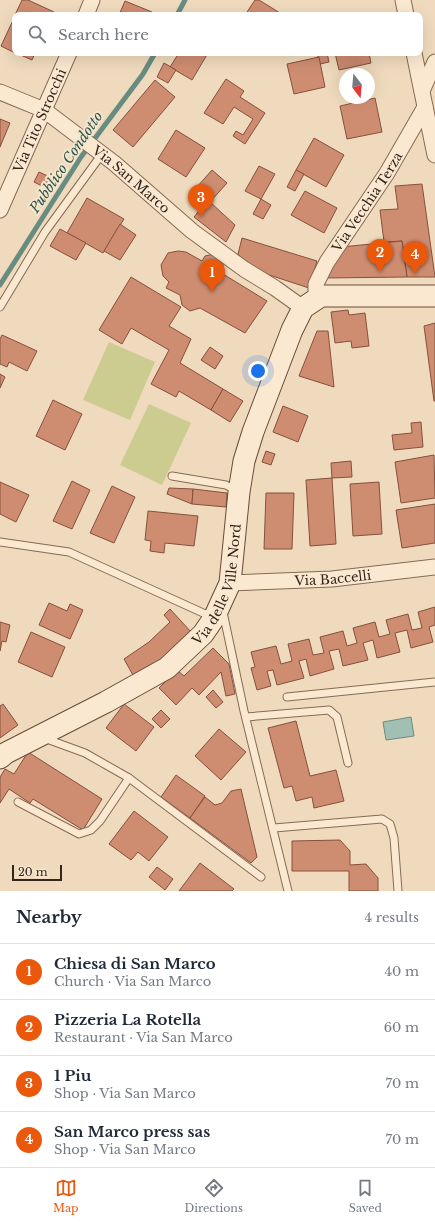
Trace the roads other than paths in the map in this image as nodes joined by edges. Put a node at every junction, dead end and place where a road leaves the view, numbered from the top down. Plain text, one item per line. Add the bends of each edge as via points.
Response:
1 (92, 0) edge
2 (403, 0) edge
3 (87, 12) edge
4 (405, 12) edge
5 (68, 56) edge
6 (415, 56) edge
7 (435, 62) edge
8 (422, 91) junction
9 (0, 92) edge
10 (425, 107) junction
11 (44, 110) junction
12 (99, 152) junction
13 (435, 155) edge
14 (0, 210) edge
15 (435, 296) edge
16 (309, 303) junction
17 (0, 307) edge
18 (172, 476) dead end
19 (239, 492) junction
20 (0, 542) edge
21 (435, 567) edge
22 (230, 583) junction
23 (218, 611) junction
24 (435, 682) edge
25 (287, 697) dead end
26 (246, 717) junction
27 (39, 736) junction
28 (0, 758) edge
29 (348, 764) dead end
30 (129, 778) junction
31 (18, 802) dead end
32 (274, 828) junction
33 (261, 877) dead end
34 (288, 891) edge
35 (398, 891) edge

1 - 3 street
2 - 4 street
5 - 11 street, Via Tito Strocchi
6 - 8 street
7 - 8 street
8 - 10 street
9 - 11 street, Via San Marco
10 - 13 street
10 - 16 street, Via Vecchia Terza via 387,173 327,262
11 - 12 street, Via San Marco
11 - 14 street, Via Tito Strocchi
12 - 16 street, Via San Marco via 192,231 244,269 275,288
12 - 17 lane via 44,232
15 - 16 street via 328,296
16 - 19 street, Via delle Ville Nord via 292,330 253,432
18 - 19 lane via 226,485
19 - 22 street, Via delle Ville Nord
20 - 23 lane via 69,552
21 - 22 street, Via Baccelli via 332,578
22 - 23 street, Via delle Ville Nord
23 - 26 lane
23 - 27 street, Via delle Ville Nord via 204,634 166,668
24 - 25 lane
26 - 29 lane via 329,710 336,717
26 - 32 lane
27 - 28 street, Via delle Ville Nord
27 - 30 lane via 85,753
30 - 31 lane via 100,821 91,830 78,834
30 - 33 lane
32 - 34 lane
32 - 35 lane via 382,819 390,824 394,838

